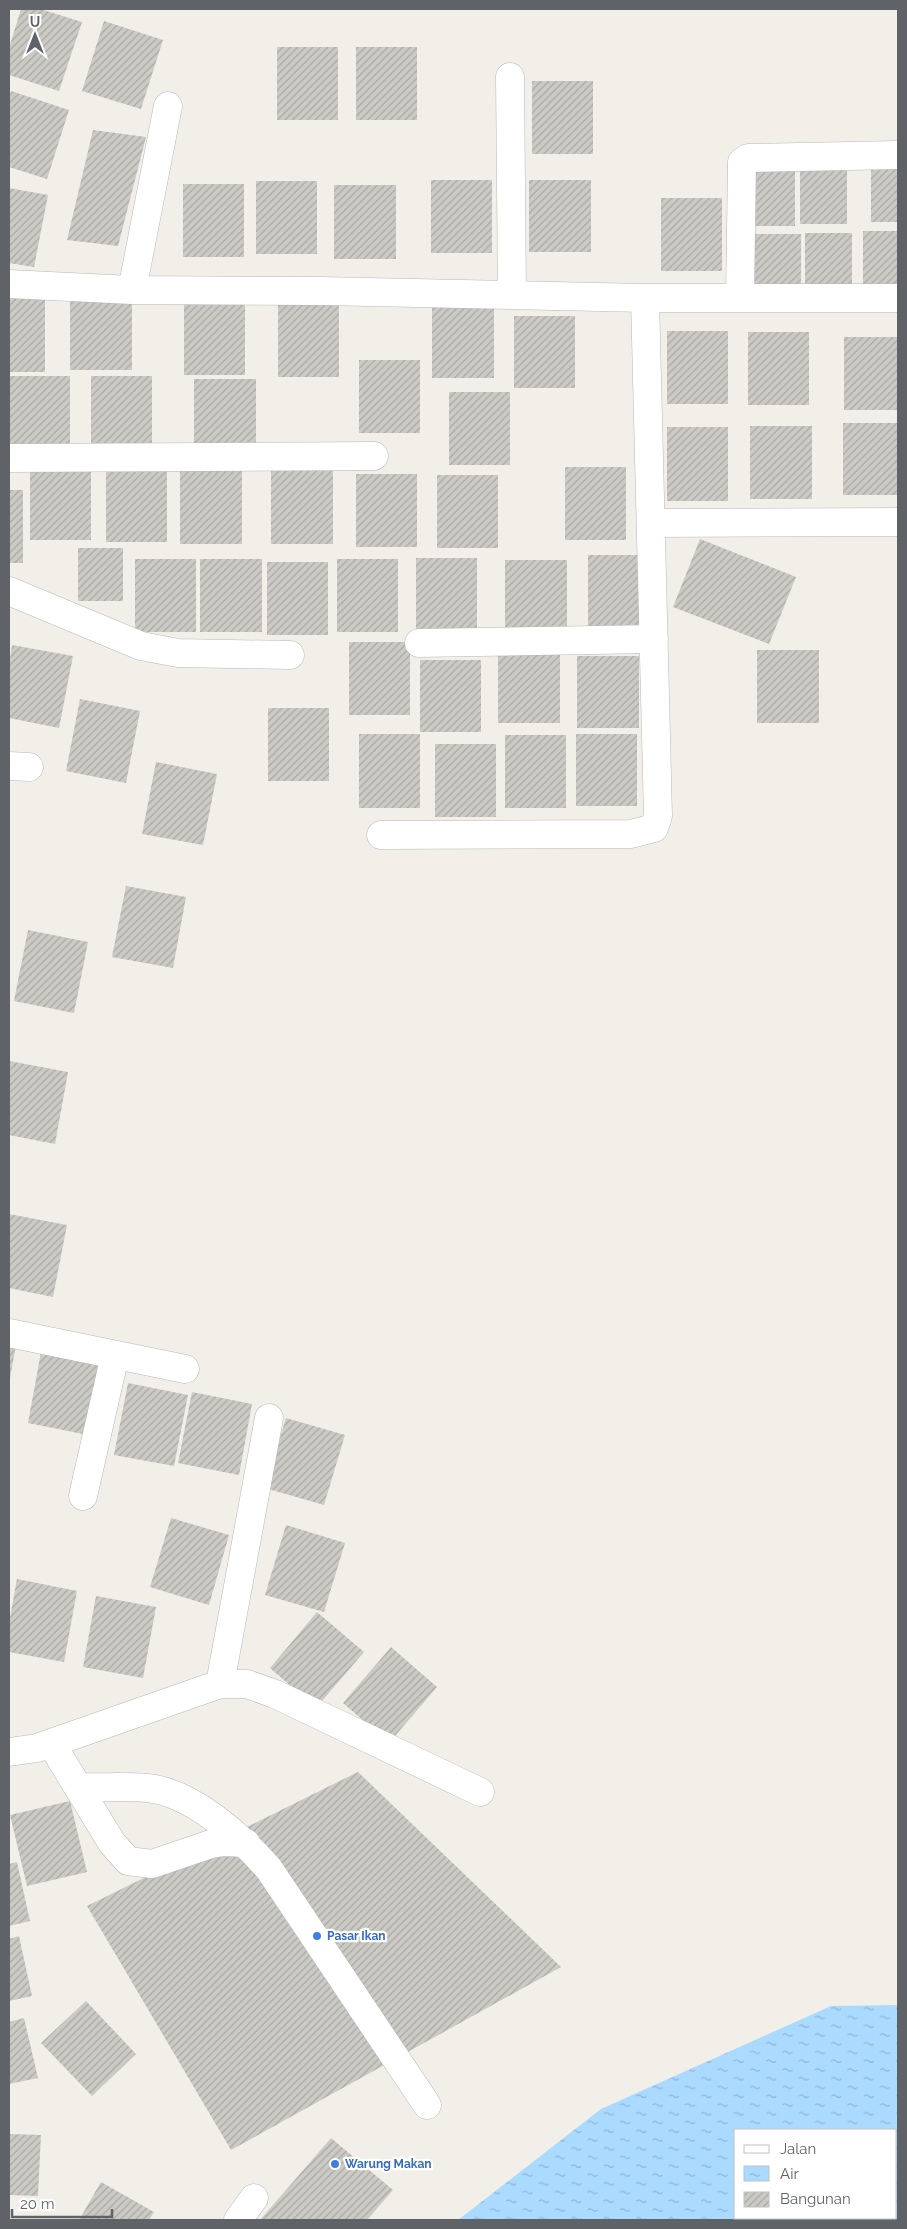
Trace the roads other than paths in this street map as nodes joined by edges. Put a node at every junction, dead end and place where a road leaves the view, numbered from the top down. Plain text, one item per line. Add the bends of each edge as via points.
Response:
1 (510, 77) dead end
2 (168, 106) dead end
3 (898, 155) edge
4 (9, 284) edge
5 (132, 290) junction
6 (512, 294) junction
7 (645, 298) junction
8 (740, 298) junction
9 (898, 298) edge
10 (374, 456) dead end
11 (9, 458) edge
12 (898, 522) edge
13 (652, 523) junction
14 (9, 591) edge
15 (654, 639) junction
16 (419, 643) dead end
17 (290, 655) dead end
18 (381, 835) dead end
19 (9, 1334) edge
20 (115, 1355) junction
21 (185, 1369) dead end
22 (269, 1418) dead end
23 (83, 1496) dead end
24 (220, 1684) junction
25 (51, 1743) junction
26 (9, 1752) edge
27 (78, 1788) junction
28 (480, 1792) dead end
29 (246, 1843) junction
30 (427, 2105) dead end
31 (254, 2198) dead end
32 (238, 2220) edge

1 - 6 street
2 - 5 street
3 - 8 street via 748,158 742,162
4 - 5 street
5 - 6 street
6 - 7 street
7 - 8 street
7 - 13 street
8 - 9 street
10 - 11 street
12 - 13 street
13 - 15 street
14 - 17 street via 141,646 178,653
15 - 16 street
15 - 18 street via 658,816 654,828 631,834
19 - 20 street
20 - 21 street
20 - 23 street
22 - 24 street
24 - 25 street
24 - 28 street via 247,1684 275,1694
25 - 26 street
25 - 27 street
27 - 29 street via 148,1788 175,1795
27 - 29 street via 112,1843 128,1861 152,1864 211,1844
29 - 30 street via 269,1869
31 - 32 street

